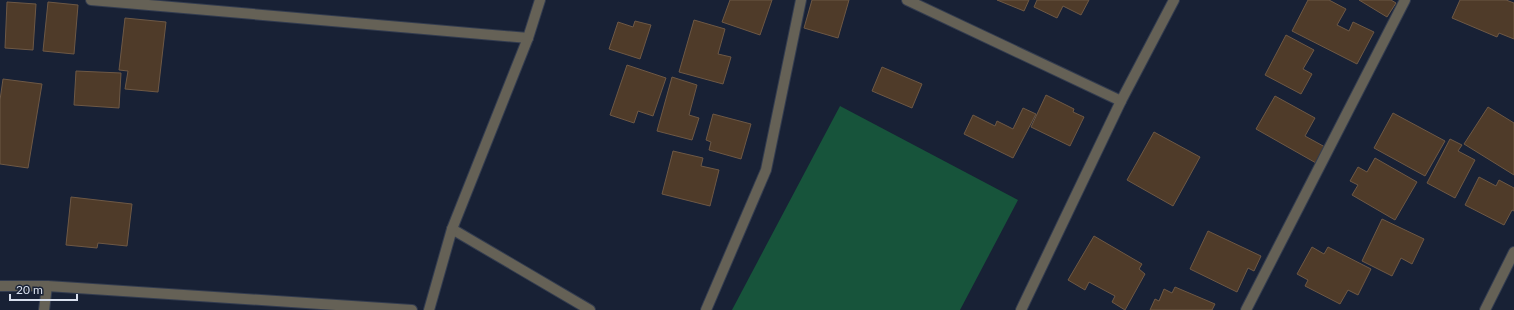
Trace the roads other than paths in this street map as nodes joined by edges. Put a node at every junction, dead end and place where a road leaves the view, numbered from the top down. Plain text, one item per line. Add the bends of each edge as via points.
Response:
1 (91, 0) edge
2 (540, 0) edge
3 (801, 0) edge
4 (907, 0) edge
5 (1174, 0) edge
6 (1405, 0) edge
7 (178, 3) edge
8 (528, 38) junction
9 (1121, 101) junction
10 (452, 229) junction
11 (1514, 252) edge
12 (0, 286) edge
13 (47, 286) junction
14 (44, 310) edge
15 (412, 310) edge
16 (430, 310) edge
17 (590, 310) edge
18 (706, 310) edge
19 (1021, 310) edge
20 (1246, 310) edge
21 (1485, 310) edge

1 - 7 street
2 - 8 street
3 - 18 street via 766,170
4 - 9 street
5 - 9 street
6 - 20 street
7 - 8 street
8 - 10 street
9 - 19 street
10 - 16 street
10 - 17 street
11 - 21 street
12 - 13 street
13 - 14 street
13 - 15 street

